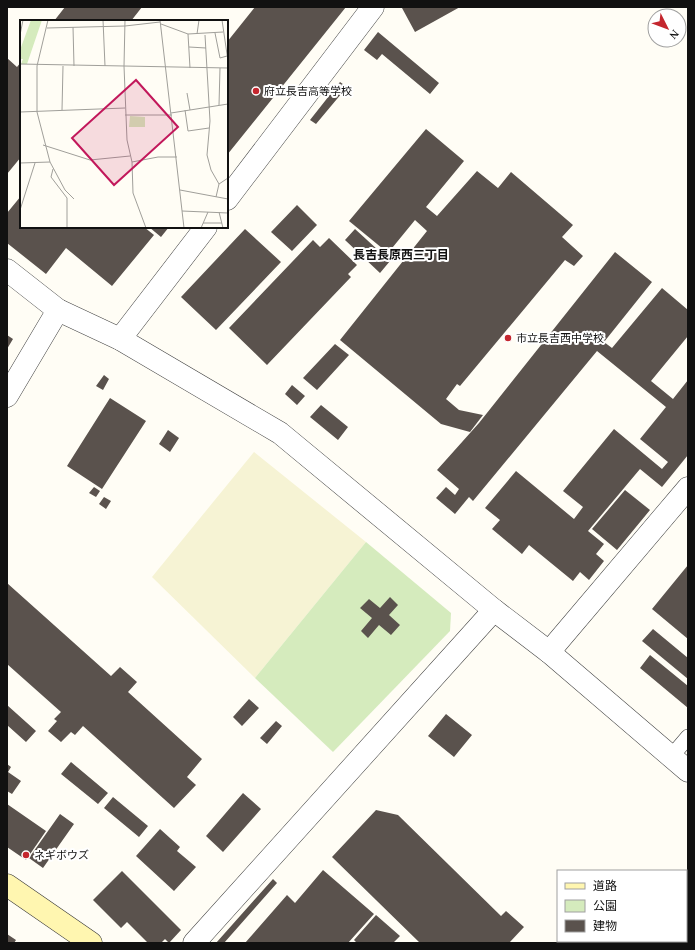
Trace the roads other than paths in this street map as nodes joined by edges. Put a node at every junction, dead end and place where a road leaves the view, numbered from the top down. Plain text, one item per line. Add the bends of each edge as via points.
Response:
1 (373, 7) edge
2 (228, 198) edge
3 (205, 228) edge
4 (7, 270) edge
5 (58, 310) junction
6 (120, 339) junction
7 (7, 396) edge
8 (688, 488) edge
9 (494, 610) junction
10 (549, 652) junction
11 (688, 737) edge
12 (671, 757) junction
13 (688, 771) edge
14 (7, 885) edge
15 (91, 943) edge
16 (194, 943) edge

1 - 2 street
3 - 6 street
4 - 5 street
5 - 6 street
5 - 7 street
6 - 9 street via 280,433
8 - 10 street
9 - 10 street
9 - 16 street
10 - 12 street
11 - 12 lane
12 - 13 street
14 - 15 main road

